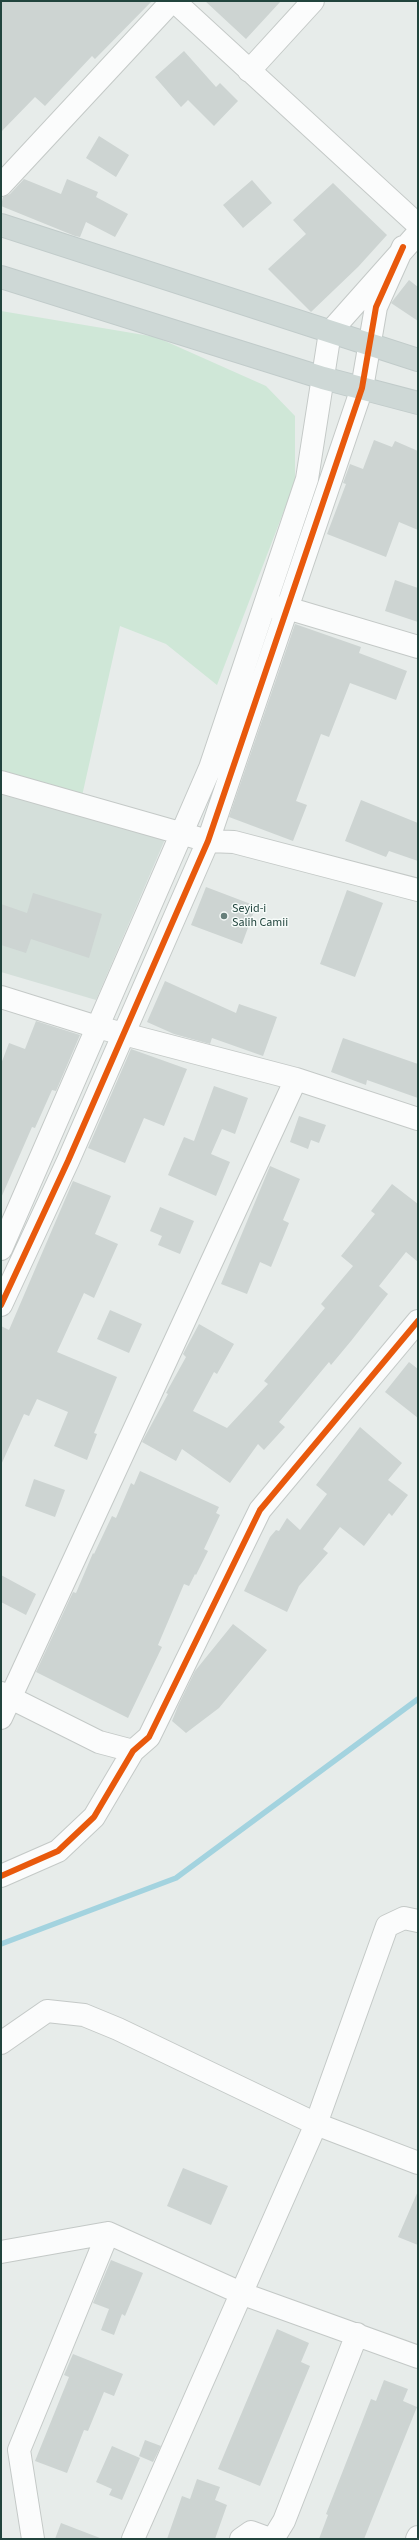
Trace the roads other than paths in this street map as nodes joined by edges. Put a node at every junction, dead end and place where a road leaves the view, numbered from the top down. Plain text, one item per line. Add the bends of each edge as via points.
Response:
1 (173, 1) edge
2 (313, 1) edge
3 (249, 71) junction
4 (1, 185) edge
5 (1, 225) edge
6 (418, 225) edge
7 (410, 240) edge
8 (1, 277) edge
9 (330, 332) junction
10 (370, 346) junction
11 (418, 360) edge
12 (323, 378) junction
13 (362, 388) junction
14 (418, 403) edge
15 (265, 606) junction
16 (287, 608) junction
17 (418, 647) edge
18 (1, 782) edge
19 (182, 833) junction
20 (208, 841) junction
21 (418, 890) edge
22 (1, 997) edge
23 (97, 1027) junction
24 (124, 1033) junction
25 (296, 1079) junction
26 (418, 1119) edge
27 (1, 1249) edge
28 (1, 1305) edge
29 (418, 1321) edge
30 (6, 1696) edge
31 (1, 1718) edge
32 (133, 1751) junction
33 (1, 1876) edge
34 (418, 1921) edge
35 (1, 2043) edge
36 (316, 2124) junction
37 (418, 2163) edge
38 (108, 2233) junction
39 (1, 2252) edge
40 (243, 2294) junction
41 (357, 2334) junction
42 (418, 2357) edge
43 (10, 2452) edge
44 (33, 2539) edge
45 (133, 2539) edge
46 (241, 2539) edge
47 (270, 2539) edge
48 (273, 2539) edge

1 - 3 street
1 - 4 street
2 - 3 street
3 - 6 street
5 - 9 main road
7 - 9 street
7 - 10 street via 376,307
8 - 12 main road
9 - 10 main road
9 - 12 street
10 - 11 main road
10 - 13 street
12 - 13 main road
12 - 15 street via 307,479
13 - 14 main road
13 - 16 street
15 - 16 street
15 - 19 street via 210,768
16 - 17 street
16 - 20 street
18 - 19 street
19 - 20 street
19 - 23 street
20 - 21 street via 234,842
20 - 24 street
22 - 23 street
23 - 24 street
23 - 27 street
24 - 25 street
24 - 28 street
25 - 26 street
25 - 30 street
29 - 32 street via 260,1510 148,1737
30 - 31 street
30 - 32 street via 99,1742
32 - 33 street via 94,1817 58,1851
34 - 36 street via 404,1918 387,1926
35 - 36 street via 47,2011 84,2015
36 - 37 street
36 - 40 street
38 - 39 street
38 - 40 street
38 - 43 street
40 - 41 street
40 - 45 street
41 - 42 street
41 - 48 street via 284,2521
43 - 44 street
46 - 47 street via 251,2532

